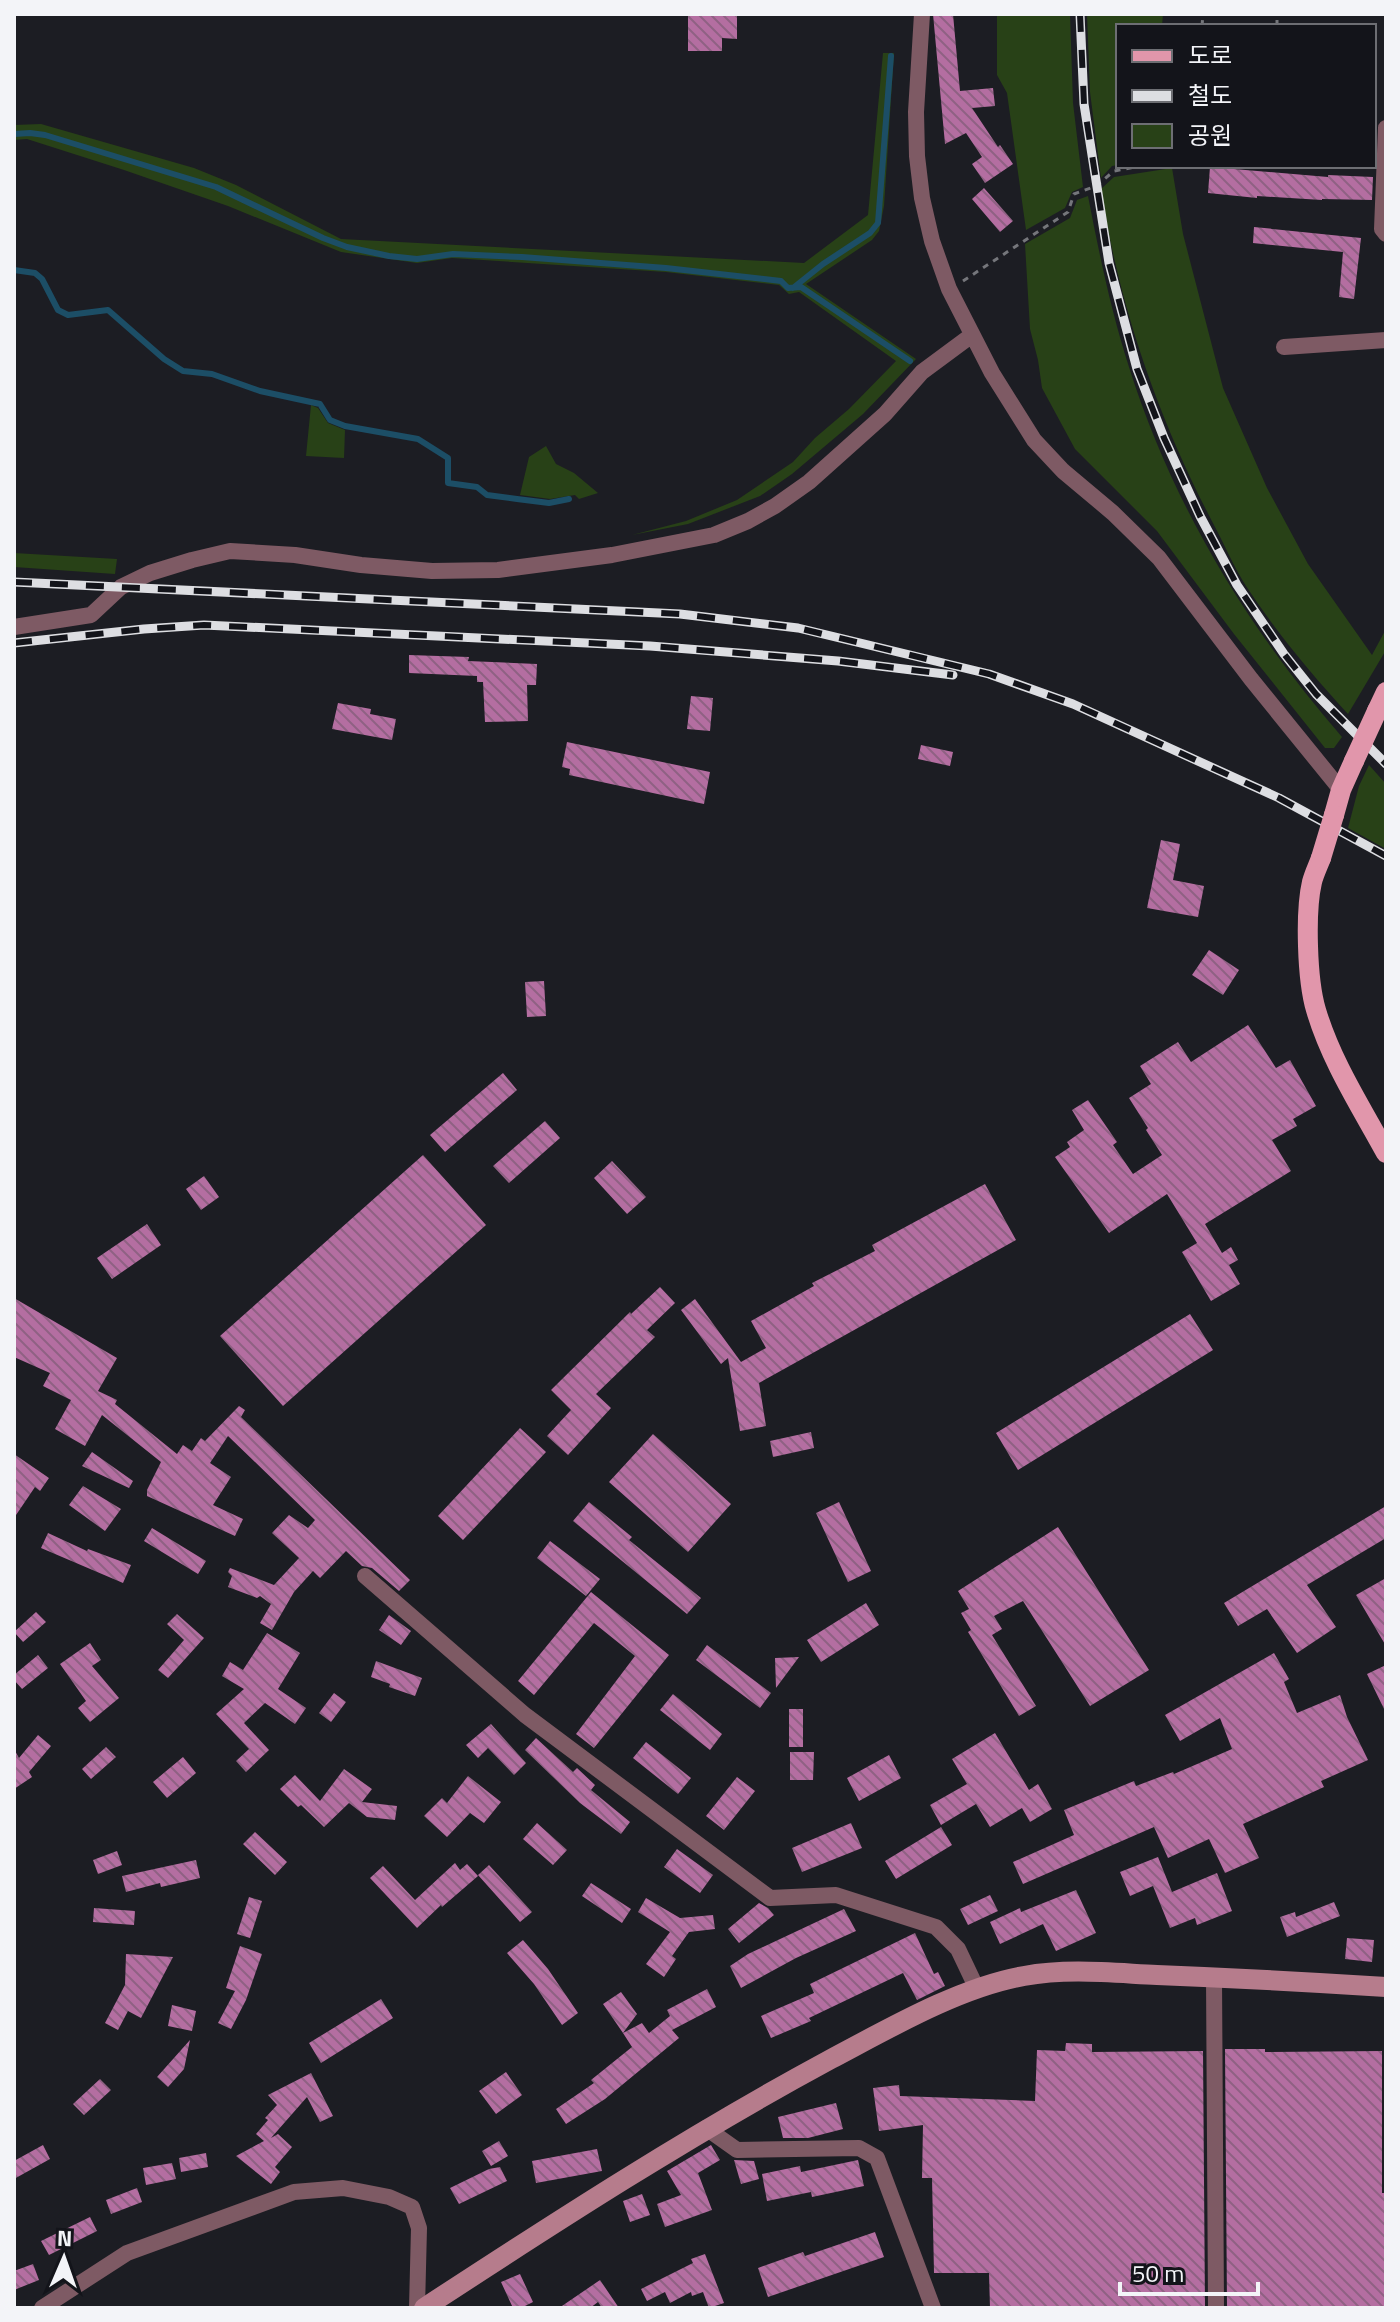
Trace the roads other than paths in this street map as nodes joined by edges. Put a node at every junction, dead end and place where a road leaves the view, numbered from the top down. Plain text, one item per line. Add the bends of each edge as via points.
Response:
1 (922, 14) edge
2 (1386, 128) edge
3 (1386, 234) edge
4 (972, 335) junction
5 (1385, 341) edge
6 (1284, 347) dead end
7 (14, 627) edge
8 (1381, 701) edge
9 (1341, 790) junction
10 (1386, 1153) edge
11 (365, 1576) dead end
12 (1214, 1977) junction
13 (1386, 1987) edge
14 (977, 1989) junction
15 (706, 2128) junction
16 (42, 2308) edge
17 (417, 2308) edge
18 (424, 2308) edge
19 (933, 2308) edge
20 (1216, 2308) edge

1 - 4 street via 916,112 922,198 949,289
2 - 3 street
4 - 7 street via 922,372 885,414 809,482 775,506 714,535 498,570 432,571 230,551 150,573 121,587 91,615
4 - 9 street via 1034,440 1159,558
5 - 6 street
8 - 9 main road, bridge
9 - 10 main road, bridge via 1312,882 1310,971 1315,1008 1332,1052
11 - 14 street via 525,1715 770,1898 836,1895 936,1927 958,1949
12 - 13 main road
12 - 14 main road via 1062,1971
12 - 20 street
14 - 15 main road via 898,2023
15 - 18 main road
15 - 19 street via 737,2150 859,2148 877,2158
16 - 17 street via 127,2253 294,2192 343,2188 412,2207 419,2228

